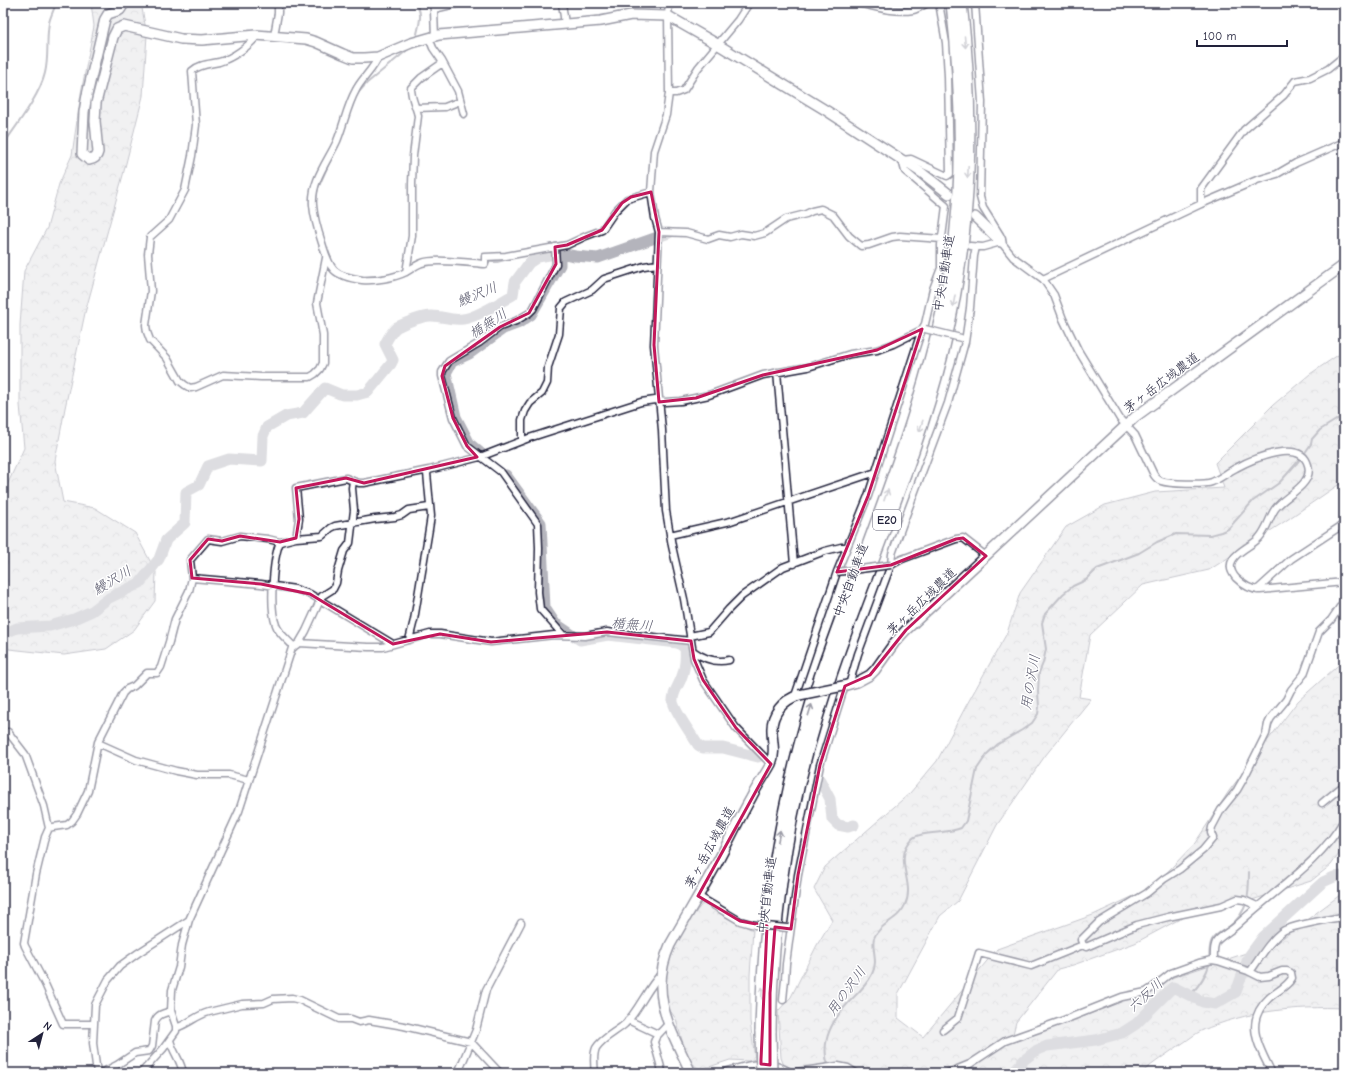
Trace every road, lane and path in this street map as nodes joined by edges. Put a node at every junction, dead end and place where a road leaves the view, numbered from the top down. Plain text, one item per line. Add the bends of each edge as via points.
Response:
1 (121, 3) edge
2 (278, 3) edge
3 (460, 3) edge
4 (562, 3) edge
5 (669, 3) edge
6 (749, 3) edge
7 (858, 3) edge
8 (928, 3) edge
9 (939, 3) edge
10 (952, 3) edge
11 (961, 3) edge
12 (975, 3) edge
13 (433, 6) edge
14 (668, 16) junction
15 (565, 24) junction
16 (258, 35) junction
17 (274, 36) junction
18 (432, 37) junction
19 (717, 44) junction
20 (1344, 56) edge
21 (378, 57) junction
22 (442, 61) junction
23 (669, 93) junction
24 (460, 101) junction
25 (416, 108) junction
26 (464, 114) dead end
27 (1344, 142) edge
28 (902, 160) junction
29 (650, 192) junction
30 (949, 194) dead end
31 (1201, 204) junction
32 (975, 217) dead end
33 (659, 232) junction
34 (944, 240) junction
35 (1001, 242) junction
36 (557, 247) junction
37 (326, 258) junction
38 (657, 264) junction
39 (1344, 265) edge
40 (406, 272) junction
41 (1044, 279) junction
42 (923, 329) junction
43 (963, 338) junction
44 (777, 372) junction
45 (659, 401) junction
46 (1126, 425) junction
47 (522, 441) junction
48 (480, 457) junction
49 (429, 470) junction
50 (876, 472) junction
51 (353, 481) junction
52 (788, 501) junction
53 (429, 507) junction
54 (352, 523) junction
55 (1344, 524) edge
56 (670, 535) junction
57 (296, 538) junction
58 (280, 542) junction
59 (847, 547) junction
60 (986, 556) junction
61 (794, 564) junction
62 (891, 565) junction
63 (838, 572) junction
64 (192, 578) junction
65 (1344, 582) edge
66 (274, 586) junction
67 (1257, 590) junction
68 (321, 600) junction
69 (1344, 602) edge
70 (566, 635) junction
71 (691, 639) junction
72 (409, 640) junction
73 (393, 644) junction
74 (296, 645) junction
75 (693, 652) junction
76 (730, 660) dead end
77 (846, 685) junction
78 (797, 695) junction
79 (8, 732) dead end
80 (98, 743) junction
81 (771, 764) junction
82 (249, 780) junction
83 (1344, 785) edge
84 (1322, 803) dead end
85 (1344, 820) edge
86 (49, 828) junction
87 (698, 896) junction
88 (1257, 906) junction
89 (1344, 917) edge
90 (189, 920) junction
91 (521, 923) dead end
92 (790, 928) junction
93 (1083, 945) junction
94 (1211, 960) junction
95 (1249, 972) junction
96 (662, 973) junction
97 (783, 1000) dead end
98 (171, 1011) junction
99 (628, 1020) junction
100 (669, 1023) junction
101 (94, 1024) junction
102 (176, 1028) junction
103 (943, 1030) dead end
104 (765, 1032) junction
105 (658, 1034) junction
106 (170, 1040) junction
107 (471, 1042) junction
108 (792, 1072) edge
109 (97, 1073) edge
110 (101, 1073) edge
111 (141, 1073) edge
112 (183, 1073) edge
113 (458, 1073) edge
114 (500, 1073) edge
115 (595, 1073) edge
116 (663, 1073) edge
117 (691, 1073) edge
118 (722, 1073) edge
119 (762, 1073) edge
120 (771, 1073) edge
121 (789, 1073) edge
122 (856, 1073) edge
123 (948, 1073) edge
124 (1272, 1073) edge

1 - 16 street via 120,10 108,14 105,19 87,96 82,154 89,160 97,157 96,104 112,37 117,29 128,26 181,39 202,40
2 - 17 street
3 - 13 street
4 - 15 street
5 - 14 street
6 - 19 street
7 - 8 street via 900,10 914,10
9 - 28 street via 946,43 950,174 947,176 911,159
104 -> 10 highway, 中央自動車道 / E20 via 764,950 777,845 790,782 820,679 924,384 950,270 958,198 960,141 959,74
11 -> 104 highway, 中央自動車道 / E20 via 968,73 970,141 968,191 959,272 943,350 922,423 828,682 808,746 786,848
12 - 35 street via 982,102 980,197 983,208 1002,239
13 - 18 street
14 - 15 street via 631,15
14 - 19 street
14 - 23 street
15 - 18 street
16 - 17 street
16 - 37 street via 247,46 226,59 197,67 192,71 196,124 185,190 169,220 150,237 148,243 151,291 146,325 150,340 167,358 180,381 190,388 223,375 310,377 323,363 323,335 317,303
17 - 21 street via 306,39 353,58
18 - 21 street
18 - 22 street via 433,48
19 - 23 street via 684,90
19 - 28 street
20 - 31 street via 1328,69 1310,78 1296,81 1244,130 1201,189
21 - 37 street via 353,95 338,140 314,189 316,224
22 - 24 street via 455,83
22 - 25 street via 411,88
23 - 29 street via 666,115 654,151
24 - 25 street via 445,107
24 - 26 street
25 - 40 street via 418,116 412,184 412,236
27 - 31 street via 1277,174
28 - 30 street
28 - 34 street via 905,171 946,206
29 - 33 street
29 - 36 street via 627,199 602,230 567,246
31 - 41 street
32 - 35 street
33 - 34 street via 686,233 708,239 719,235 754,236 765,233 786,219 821,209 833,215 854,242 861,246 900,236
33 - 38 street
34 - 42 street via 941,246 941,268
35 - 41 street via 1013,257
35 - 43 street via 990,246 973,247 970,308
36 - 40 street via 485,257 485,262 428,261
36 - 48 street via 556,264 529,313 500,327 480,343 449,361 442,372 453,418 467,446
37 - 40 street via 335,272 341,276 364,280 391,277
38 - 45 street via 654,345
38 - 47 street via 604,279 592,290 563,305 559,334 548,367 547,383 542,393 525,411 522,420
39 - 46 street, 茅ヶ岳広域農道
41 - 46 street via 1054,295 1078,350 1108,401
42 - 43 street, bridge
42 - 44 street via 876,350
42 - 50 street
43 - 62 street via 948,403 892,554
44 - 45 street via 696,398 673,402
44 - 52 street
45 - 47 street via 641,402
45 - 56 street via 666,511
46 - 60 street, 茅ヶ岳広域農道
46 - 67 street via 1135,435 1154,475 1162,482 1207,484 1242,465 1282,452 1298,453 1306,460 1309,470 1305,481 1276,508 1258,540 1240,550 1234,558 1231,570 1233,575 1245,585
47 - 48 street
48 - 49 street
48 - 70 street via 501,472 538,524 540,609
49 - 51 street via 364,483
49 - 53 street
50 - 52 street
50 - 59 street
51 - 54 street
51 - 57 street via 346,478 296,488 299,519
52 - 56 street via 731,521
52 - 61 street
53 - 54 street via 409,510 395,517
53 - 72 street via 431,516
54 - 57 street via 334,526 322,536
54 - 68 street via 350,543 344,551 336,583
55 - 67 street via 1291,559
56 - 71 street
57 - 58 street
58 - 64 street via 240,536 222,541 208,539 190,560
58 - 66 street via 275,560
59 - 61 street via 825,551
59 - 63 street
60 - 62 street via 963,538
60 - 77 street, 茅ヶ岳広域農道 via 906,630 870,675
61 - 71 street via 783,567 742,596 709,632
62 - 63 street, bridge
62 - 77 street
63 - 78 street
64 - 66 street
64 - 80 street via 189,592 175,619 161,667 157,673 147,673 123,693
65 - 67 street
66 - 68 street via 310,594
66 - 74 street via 272,610 276,627
68 - 73 street
68 - 74 street
69 - 93 street via 1319,632 1304,674 1271,718 1245,776 1212,827 1213,838 1194,858 1147,893 1099,922 1081,940
70 - 71 street via 584,636 607,632
70 - 72 street via 491,642 430,634
71 - 75 street
72 - 73 street
73 - 74 street via 368,648
74 - 82 street via 292,648 284,670
75 - 76 street via 713,660
75 - 81 street via 703,680 723,710 736,728
77 - 78 street, 茅ヶ岳広域農道, bridge
77 - 92 street via 820,765
78 - 81 street, 茅ヶ岳広域農道 via 781,706 773,720 774,750
79 - 86 street via 28,760
80 - 82 street via 136,760 176,771 229,775
80 - 86 street via 88,791 77,814 68,825
81 - 87 street, 茅ヶ岳広域農道
82 - 90 street via 239,811
83 - 84 street
85 - 88 street via 1322,850
86 - 101 street via 36,874 24,946 63,1024
87 - 92 street, bridge via 740,921
87 - 96 street, 茅ヶ岳広域農道 via 670,945
88 - 93 street via 1237,899 1221,906 1137,925 1097,943
88 - 94 street via 1216,941
89 - 95 street via 1285,930 1272,941
90 - 98 street via 179,967 172,985
90 - 101 street via 114,972 96,1005
91 - 107 street via 486,990
92 - 97 street
93 - 103 street via 1031,966 979,953 958,1018
94 - 95 street
94 - 123 street via 1171,973 1146,992 1122,997 1005,1041 970,1064
95 - 124 street via 1260,977 1282,971 1291,973 1289,983 1269,998 1254,1022 1255,1035
96 - 99 street via 653,982
96 - 100 street, 茅ヶ岳広域農道 via 661,997
98 - 102 street
98 - 110 street via 156,1017 152,1046 148,1051 135,1053
99 - 105 street
99 - 115 street via 597,1047 594,1054
100 - 105 street
100 - 117 street, 茅ヶ岳広域農道
101 - 109 street via 93,1043
102 - 106 street
102 - 107 street via 204,1013 273,998 292,998 339,1019 359,1022 369,1020 404,1026
104 - 119 highway, 中央自動車道 / E20, bridge
104 - 120 highway, 中央自動車道 / E20, bridge
105 - 116 street via 654,1042
106 - 111 street
106 - 112 street via 173,1052 181,1062
107 - 113 street
107 - 114 street
108 - 118 street via 778,1065 754,1064
108 - 121 street
108 - 122 street via 834,1067 848,1068

